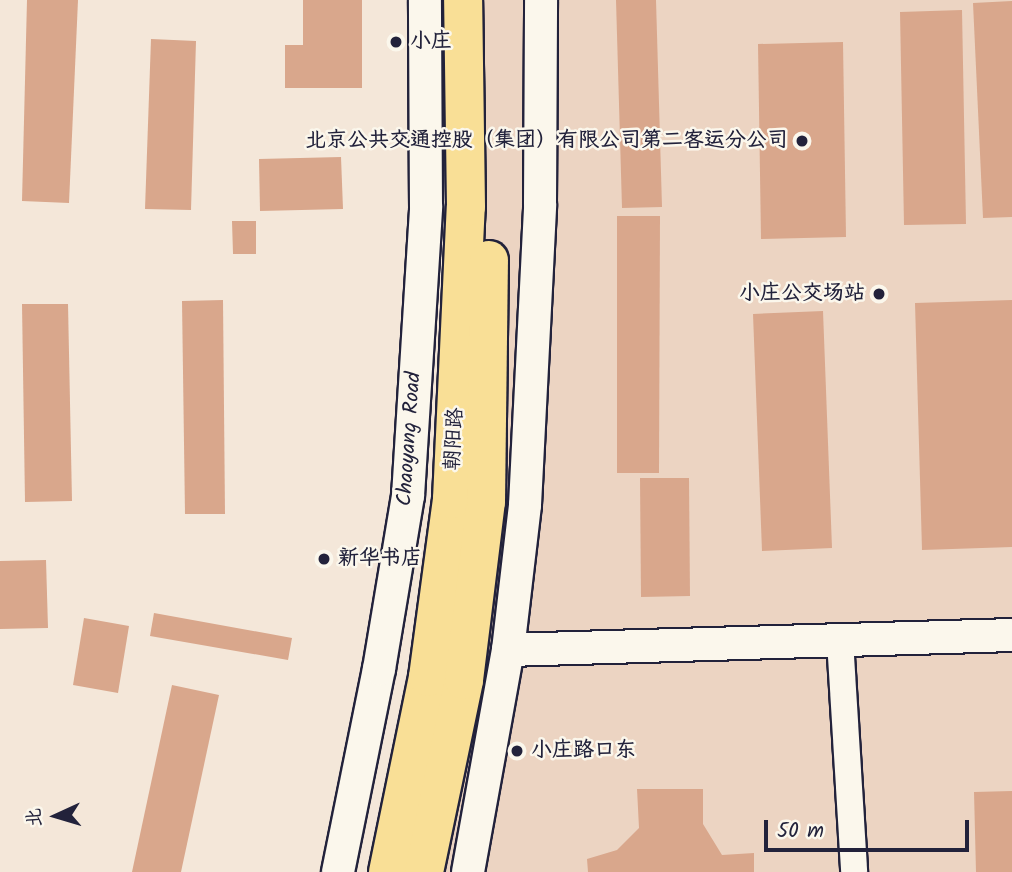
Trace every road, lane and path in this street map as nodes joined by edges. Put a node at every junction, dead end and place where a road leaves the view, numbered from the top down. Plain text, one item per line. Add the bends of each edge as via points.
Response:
1 (425, 0) edge
2 (463, 0) edge
3 (489, 0) edge
4 (541, 0) edge
5 (408, 496) junction
6 (469, 501) junction
7 (525, 505) junction
8 (1012, 635) edge
9 (840, 640) junction
10 (508, 650) junction
11 (338, 872) edge
12 (388, 872) edge
13 (424, 872) edge
14 (468, 872) edge
15 (854, 872) edge

1 - 5 street, Chaoyang Road via 426,207
2 - 6 highway, 朝阳路
3 - 6 highway, 朝阳路
4 - 7 street via 541,204
5 - 6 street
5 - 11 street, Chaoyang Road
6 - 7 street
6 - 12 highway, 朝阳路
6 - 13 highway, 朝阳路 via 464,680
7 - 10 street
8 - 9 street
9 - 10 street
9 - 15 street
10 - 14 street

